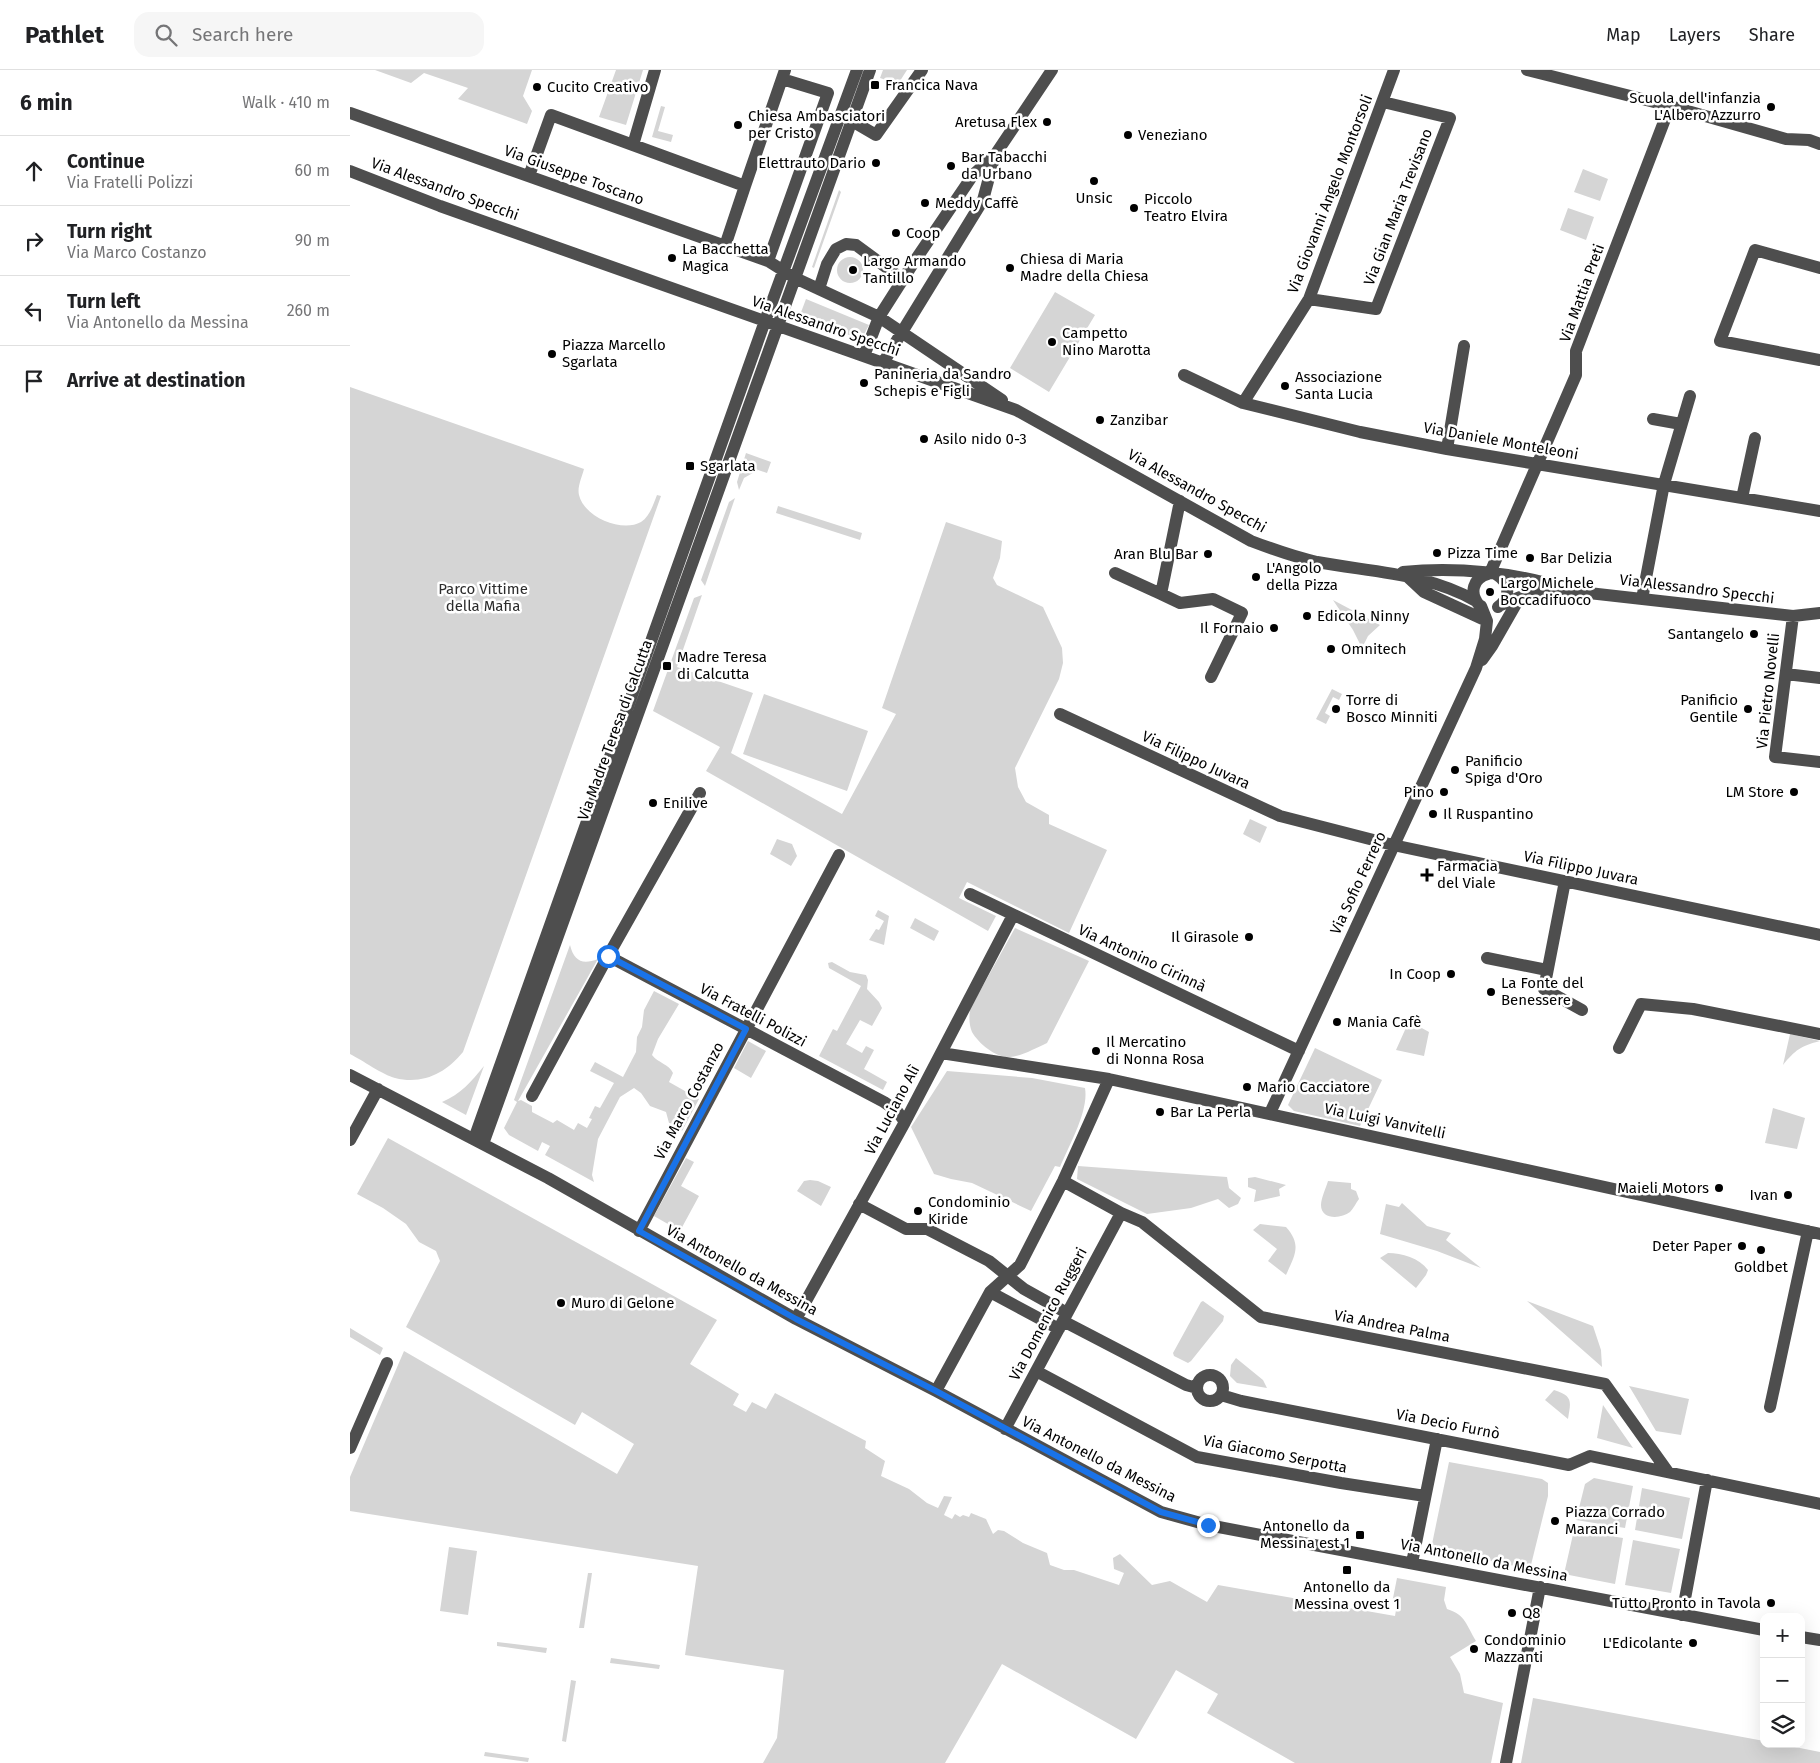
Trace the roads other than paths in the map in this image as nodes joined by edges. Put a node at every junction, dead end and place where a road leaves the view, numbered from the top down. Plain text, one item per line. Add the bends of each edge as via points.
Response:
1 (655, 70) edge
2 (856, 70) edge
3 (870, 70) edge
4 (922, 70) edge
5 (1052, 70) edge
6 (1394, 70) edge
7 (1527, 70) edge
8 (783, 74) edge
9 (1383, 102) junction
10 (1670, 106) junction
11 (350, 113) edge
12 (852, 120) junction
13 (1820, 144) edge
14 (633, 145) junction
15 (995, 155) junction
16 (350, 171) edge
17 (529, 176) junction
18 (746, 186) junction
19 (725, 246) junction
20 (768, 261) junction
21 (1820, 268) edge
22 (790, 275) junction
23 (902, 279) junction
24 (819, 289) junction
25 (1310, 299) junction
26 (879, 317) junction
27 (765, 321) junction
28 (778, 326) junction
29 (901, 331) junction
30 (1464, 346) dead end
31 (864, 356) junction
32 (1820, 360) edge
33 (883, 363) junction
34 (1184, 375) dead end
35 (1690, 396) dead end
36 (1243, 404) junction
37 (1016, 410) junction
38 (1653, 419) dead end
39 (1681, 424) junction
40 (1755, 438) dead end
41 (1447, 449) junction
42 (1538, 464) junction
43 (1664, 484) junction
44 (1742, 498) junction
45 (1180, 501) junction
46 (1820, 511) edge
47 (1115, 573) dead end
48 (1390, 573) junction
49 (1492, 574) junction
50 (1407, 577) junction
51 (1571, 591) junction
52 (1160, 594) junction
53 (1642, 599) junction
54 (1509, 600) junction
55 (1478, 603) junction
56 (1820, 613) edge
57 (1793, 616) junction
58 (1487, 621) junction
59 (1476, 668) junction
60 (1786, 674) junction
61 (1212, 677) dead end
62 (1820, 678) edge
63 (1060, 714) dead end
64 (1820, 762) edge
65 (700, 794) dead end
66 (1393, 845) junction
67 (839, 854) dead end
68 (1564, 881) junction
69 (970, 894) dead end
70 (1013, 915) junction
71 (1820, 935) edge
72 (608, 956) junction
73 (1487, 958) dead end
74 (1548, 970) junction
75 (1582, 1010) dead end
76 (746, 1029) junction
77 (1820, 1034) edge
78 (1619, 1048) dead end
79 (1299, 1050) junction
80 (941, 1053) junction
81 (350, 1074) edge
82 (1109, 1079) junction
83 (378, 1089) junction
84 (532, 1096) dead end
85 (1270, 1113) junction
86 (905, 1122) junction
87 (350, 1140) edge
88 (478, 1142) junction
89 (1063, 1181) junction
90 (859, 1204) junction
91 (1121, 1213) junction
92 (639, 1231) junction
93 (1814, 1232) edge
94 (1008, 1276) junction
95 (990, 1292) junction
96 (796, 1319) junction
97 (1063, 1321) junction
98 (387, 1363) dead end
99 (1036, 1371) junction
100 (1197, 1388) junction
101 (936, 1391) junction
102 (1221, 1395) junction
103 (1770, 1407) dead end
104 (1005, 1429) junction
105 (1437, 1439) junction
106 (350, 1448) edge
107 (1668, 1472) junction
108 (1707, 1480) junction
109 (1425, 1496) junction
110 (1820, 1504) edge
111 (1412, 1563) junction
112 (1540, 1587) junction
113 (1682, 1615) junction
114 (1760, 1629) edge
115 (1805, 1638) edge
116 (1820, 1640) edge
117 (1506, 1763) edge

1 - 14 street
2 - 22 street
3 - 12 street
4 - 12 street via 876,135
5 - 15 street
6 - 9 street, Via Giovanni Angelo Montorsoli
7 - 10 street
8 - 18 street
8 - 20 street via 828,93
9 - 25 street, Via Giovanni Angelo Montorsoli
9 - 25 street, Via Gian Maria Trevisano via 1450,118 1376,309
10 - 13 street via 1786,139 1810,140
10 - 42 street, Via Mattia Preti via 1576,352 1576,375
11 - 17 street, Via Giuseppe Toscano
12 - 22 street
14 - 17 street via 551,115
14 - 18 street
15 - 23 street via 973,175
15 - 29 street via 983,200
16 - 27 street, Via Alessandro Specchi
17 - 19 street, Via Giuseppe Toscano
18 - 19 street
19 - 20 street, Via Giuseppe Toscano
20 - 22 street, Via Giuseppe Toscano
21 - 32 street via 1756,250 1720,341
22 - 24 street, Via Giuseppe Toscano
22 - 27 street, Via Madre Teresa di Calcutta
22 - 28 street, Via Madre Teresa di Calcutta
23 - 24 street via 856,245 846,244 836,249
23 - 26 street
24 - 26 street, Via Giuseppe Toscano
25 - 36 street, Via Giovanni Angelo Montorsoli
26 - 29 street, Via Giuseppe Toscano
26 - 31 street
27 - 28 street, Via Alessandro Specchi
27 - 88 street, Via Madre Teresa di Calcutta
28 - 31 street, Via Alessandro Specchi
28 - 88 street, Via Madre Teresa di Calcutta
29 - 33 street
29 - 37 street, Via Giuseppe Toscano
30 - 41 street
31 - 33 street, Via Alessandro Specchi
33 - 37 street, Via Alessandro Specchi
34 - 36 street, Via Daniele Monteleoni
35 - 39 street
36 - 41 street, Via Daniele Monteleoni
37 - 45 street, Via Alessandro Specchi
38 - 39 street
39 - 43 street
40 - 44 street
41 - 42 street, Via Daniele Monteleoni
42 - 43 street, Via Daniele Monteleoni
42 - 49 street, Via Mattia Preti
43 - 44 street, Via Daniele Monteleoni
43 - 53 street
44 - 46 street, Via Daniele Monteleoni
45 - 48 street, Via Alessandro Specchi via 1251,541 1292,556
45 - 52 street
47 - 52 street
48 - 49 street via 1426,570
48 - 50 street
49 - 51 street via 1540,580
49 - 54 street via 1503,578 1507,584
49 - 55 street via 1480,577 1474,584 1473,592
50 - 55 street via 1437,583
50 - 58 street via 1424,592
51 - 53 street, Via Alessandro Specchi
51 - 54 street via 1539,593
52 - 61 street via 1180,603 1213,599 1242,613
53 - 57 street, Via Alessandro Specchi
54 - 55 street via 1490,608
54 - 59 street via 1507,618
55 - 58 street
56 - 57 street, Via Alessandro Specchi
57 - 60 street, Via Pietro Novelli
58 - 59 street
59 - 66 street, Via Sofio Ferrero
60 - 62 street
60 - 64 street, Via Pietro Novelli via 1775,757
63 - 66 street, Via Filippo Juvara via 1280,816
65 - 72 street
66 - 68 street, Via Filippo Juvara
66 - 79 street, Via Sofio Ferrero
67 - 76 street, Via Marco Costanzo
68 - 71 street, Via Filippo Juvara
68 - 74 street
69 - 70 street, Via Antonino Cirinnà
70 - 79 street, Via Antonino Cirinnà
70 - 80 street, Via Luciano Alì
72 - 76 street, Via Fratelli Polizzi
72 - 84 street
73 - 74 street
74 - 75 street via 1544,989
76 - 86 street, Via Fratelli Polizzi via 884,1102 898,1111
76 - 92 street, Via Marco Costanzo
77 - 78 street via 1693,1009 1641,1004
79 - 85 street, Via Sofio Ferrero
80 - 82 street, Via Luigi Vanvitelli
80 - 86 street, Via Luciano Alì
81 - 83 street, Via Antonello da Messina
82 - 85 street, Via Luigi Vanvitelli
82 - 89 street
83 - 87 street
83 - 88 street, Via Antonello da Messina
85 - 93 street, Via Luigi Vanvitelli
86 - 90 street, Via Luciano Alì
88 - 92 street, Via Antonello da Messina
89 - 91 street, Via Andrea Palma
89 - 94 street via 1020,1265
90 - 94 street via 906,1229 927,1229 989,1261
90 - 96 street, Via Luciano Alì
91 - 97 street, Via Domenico Ruggeri
91 - 107 street, Via Andrea Palma via 1142,1222 1261,1317 1605,1384
92 - 96 street, Via Antonello da Messina
93 - 103 street
94 - 95 street
94 - 97 street
95 - 97 street
95 - 101 street
96 - 101 street, Via Antonello da Messina
97 - 99 street, Via Domenico Ruggeri
97 - 100 street
98 - 106 street
99 - 104 street, Via Domenico Ruggeri
99 - 109 street, Via Giacomo Serpotta via 1197,1457
100 - 102 street via 1201,1397 1207,1400
100 - 102 street via 1204,1377 1214,1376 1221,1382
101 - 104 street, Via Antonello da Messina
102 - 105 street, Via Decio Furnò
104 - 111 street, Via Antonello da Messina via 1161,1512 1208,1525
105 - 107 street, Via Decio Furnò via 1569,1465 1590,1456
105 - 109 street
107 - 108 street
108 - 110 street
108 - 113 street
109 - 111 street
111 - 112 street, Via Antonello da Messina
112 - 113 street, Via Antonello da Messina
112 - 117 street
113 - 114 street, Via Antonello da Messina
115 - 116 street

